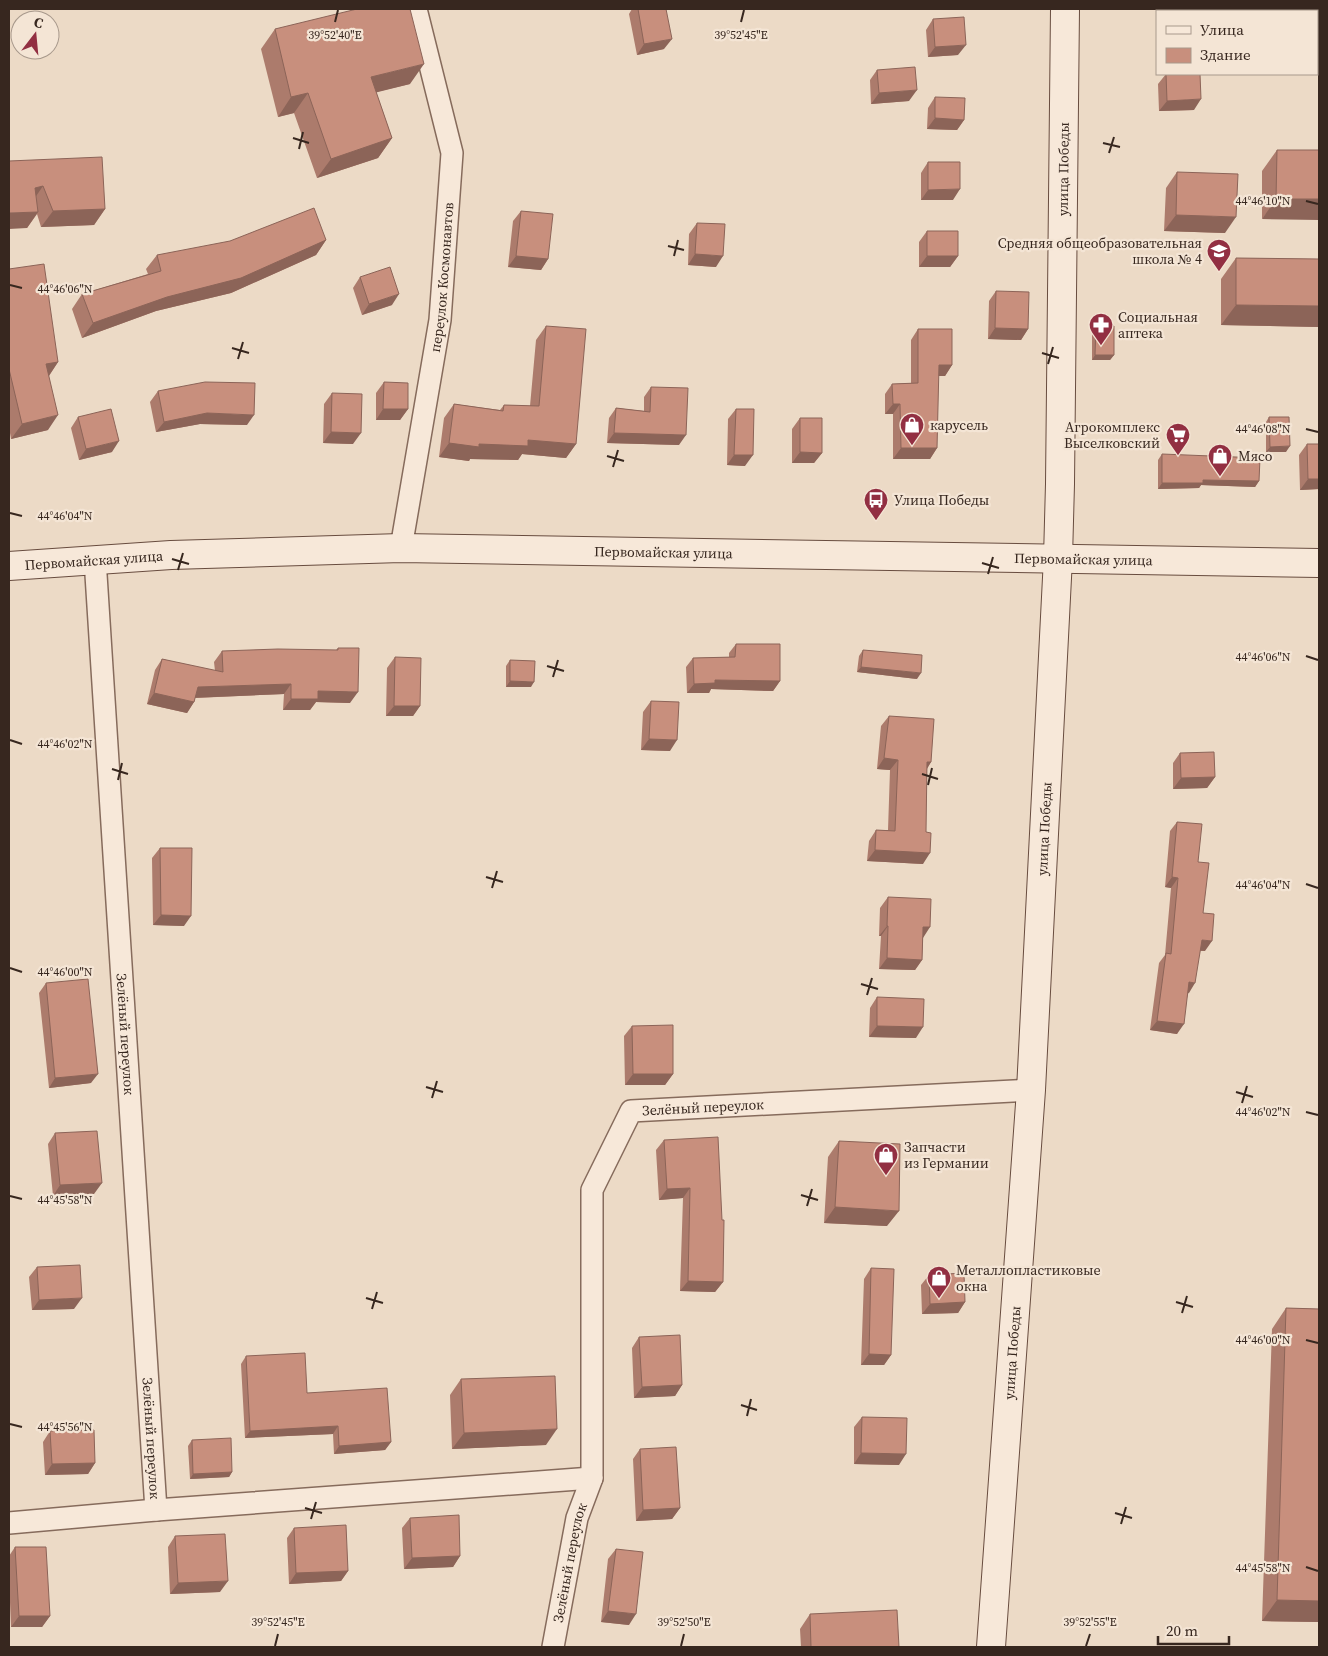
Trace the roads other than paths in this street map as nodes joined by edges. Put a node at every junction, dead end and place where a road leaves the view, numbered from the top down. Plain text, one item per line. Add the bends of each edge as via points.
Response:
1 (416, 9) edge
2 (1065, 9) edge
3 (401, 548) junction
4 (1058, 558) junction
5 (95, 559) junction
6 (1319, 563) edge
7 (9, 566) edge
8 (1031, 1090) junction
9 (592, 1478) junction
10 (156, 1510) junction
11 (9, 1523) edge
12 (553, 1647) edge
13 (991, 1647) edge

1 - 3 street, переулок Космонавтов via 452,153 440,320
2 - 4 street, улица Победы
3 - 4 street, Первомайская улица
3 - 5 street, Первомайская улица
4 - 6 street, Первомайская улица
4 - 8 street, улица Победы
5 - 7 street, Первомайская улица
5 - 10 street, Зелёный переулок
8 - 9 street, Зелёный переулок via 631,1111 592,1190
8 - 13 street, улица Победы
9 - 10 street, Зелёный переулок
9 - 12 street, Зелёный переулок via 577,1518
10 - 11 street, Зелёный переулок

